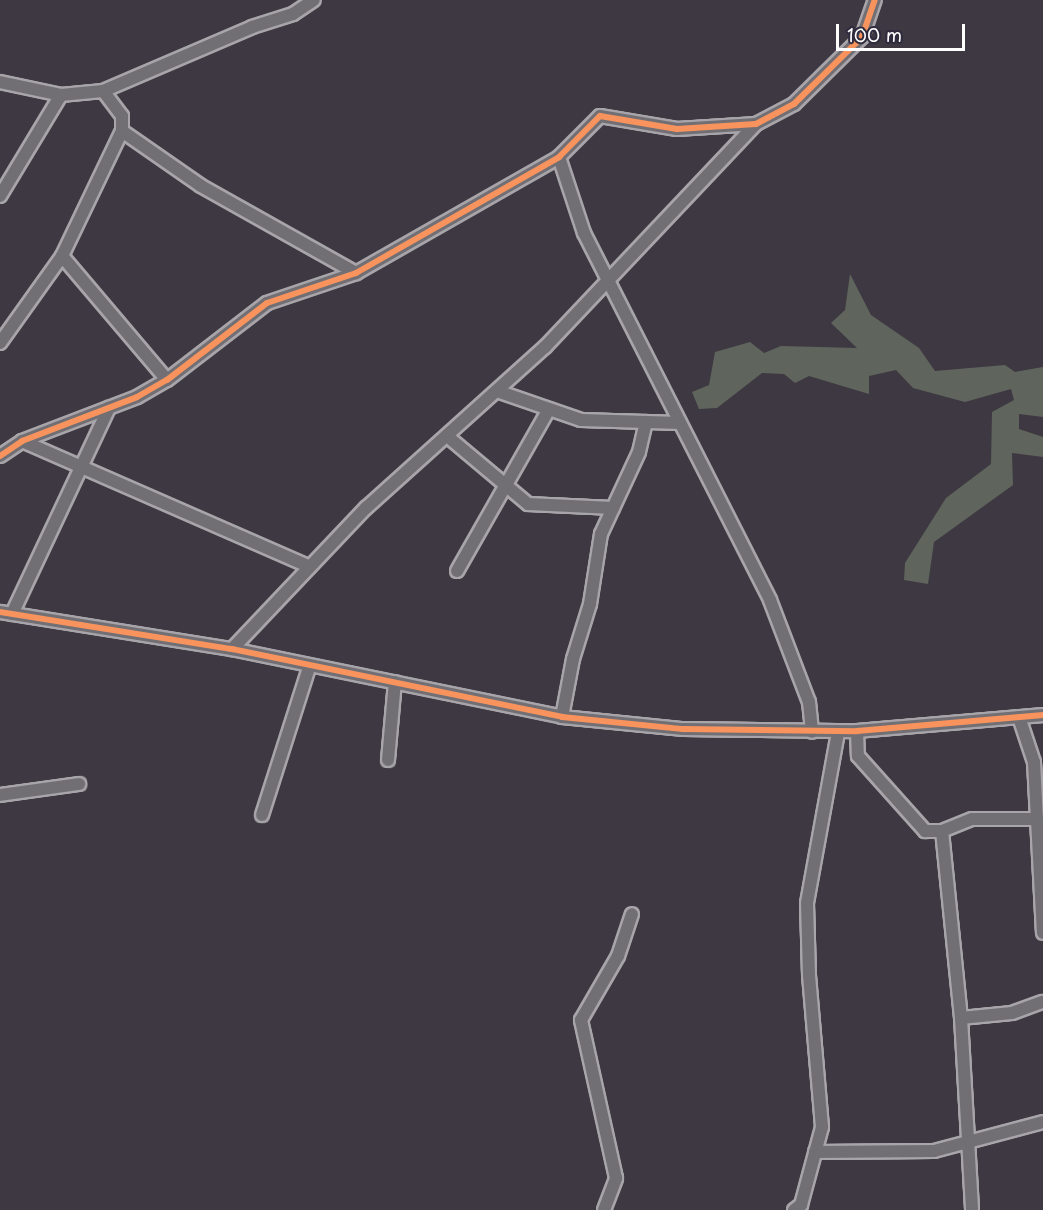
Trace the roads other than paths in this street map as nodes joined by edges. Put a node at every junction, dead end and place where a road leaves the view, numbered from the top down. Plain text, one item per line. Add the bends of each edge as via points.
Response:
1 (314, 0) edge
2 (875, 0) edge
3 (0, 82) edge
4 (103, 91) junction
5 (61, 95) junction
6 (756, 124) junction
7 (122, 131) junction
8 (559, 157) junction
9 (0, 196) edge
10 (62, 256) junction
11 (356, 273) junction
12 (608, 280) junction
13 (0, 343) edge
14 (167, 380) junction
15 (497, 391) junction
16 (109, 408) junction
17 (549, 409) junction
18 (646, 422) junction
19 (680, 423) junction
20 (447, 436) junction
21 (22, 441) junction
22 (0, 456) edge
23 (82, 467) junction
24 (505, 484) junction
25 (613, 508) junction
26 (310, 567) junction
27 (456, 571) dead end
28 (6, 613) edge
29 (232, 649) junction
30 (310, 665) junction
31 (395, 682) junction
32 (1043, 715) edge
33 (562, 717) junction
34 (1019, 717) junction
35 (857, 731) junction
36 (812, 732) junction
37 (838, 732) junction
38 (388, 760) dead end
39 (79, 784) dead end
40 (0, 795) edge
41 (262, 814) dead end
42 (1037, 819) junction
43 (942, 831) junction
44 (632, 914) dead end
45 (1043, 933) edge
46 (1043, 1002) edge
47 (961, 1018) junction
48 (1043, 1122) edge
49 (968, 1142) junction
50 (815, 1152) junction
51 (610, 1207) edge
52 (800, 1208) edge
53 (972, 1210) edge

1 - 4 street via 294,14 252,27
2 - 6 street via 862,38 794,104
3 - 5 street
4 - 5 street
4 - 7 street via 122,116
5 - 9 street
6 - 8 street via 677,129 600,116
6 - 12 street
7 - 10 street
7 - 11 street via 201,186
8 - 11 street
8 - 12 street via 584,233
10 - 13 street
10 - 14 street
11 - 14 street via 267,303
12 - 15 street
12 - 19 street
14 - 16 street
15 - 17 street
15 - 20 street
16 - 21 street
16 - 23 street
17 - 18 street via 581,420
17 - 24 street
18 - 19 street
18 - 25 street via 639,452
19 - 36 street via 770,600 809,702
20 - 24 street
20 - 26 street via 366,508
21 - 22 street
21 - 23 street
23 - 26 street
23 - 28 street
24 - 25 street via 528,504
24 - 27 street
25 - 33 street via 601,534 590,604 573,659
26 - 29 street
28 - 29 street
29 - 30 street
30 - 31 street
30 - 41 street
31 - 33 street
31 - 38 street
32 - 34 street
33 - 36 street via 683,729
34 - 35 street
34 - 42 street via 1034,762
35 - 37 street
35 - 43 street via 858,756 926,831
36 - 37 street
37 - 50 street via 807,903 808,975 822,1127
39 - 40 street
42 - 43 street via 972,819
42 - 45 street
43 - 47 street
44 - 51 street via 618,956 582,1020 616,1178
46 - 47 street via 1012,1013
47 - 49 street
48 - 49 street
49 - 50 street via 934,1151
49 - 53 street
50 - 52 street

